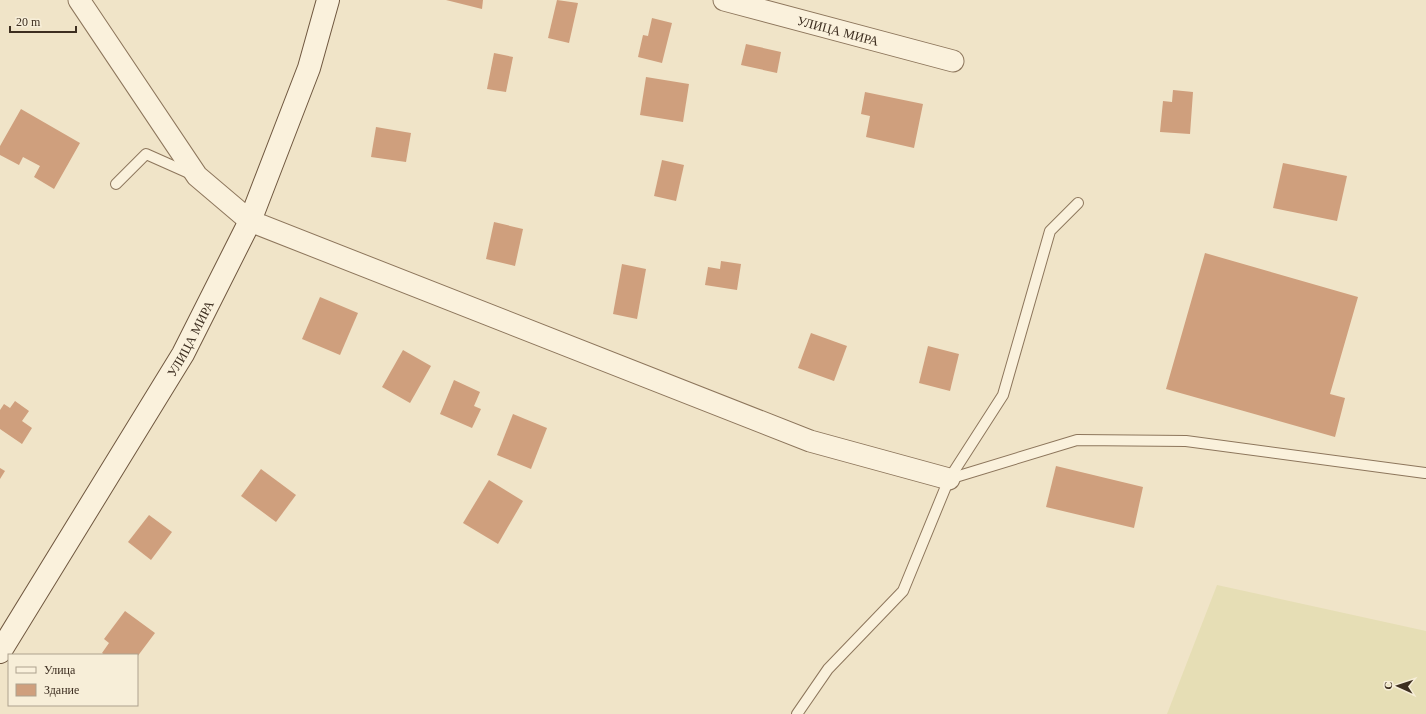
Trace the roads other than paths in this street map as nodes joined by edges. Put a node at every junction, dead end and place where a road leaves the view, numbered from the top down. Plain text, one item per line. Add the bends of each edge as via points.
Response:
1 (79, 0) edge
2 (328, 0) edge
3 (724, 0) edge
4 (952, 61) dead end
5 (197, 176) junction
6 (116, 184) dead end
7 (1078, 203) dead end
8 (250, 221) junction
9 (1425, 473) edge
10 (949, 479) junction
11 (0, 652) edge
12 (797, 714) edge

1 - 5 street
2 - 8 street, УЛИЦА МИРА via 309,68
3 - 4 street, УЛИЦА МИРА
5 - 6 lane via 146,154
5 - 8 street
7 - 10 lane via 1050,231 1003,395
8 - 10 street via 810,441
8 - 11 street, УЛИЦА МИРА via 183,354
9 - 10 lane via 1186,441 1077,440
10 - 12 lane via 903,591 828,670

